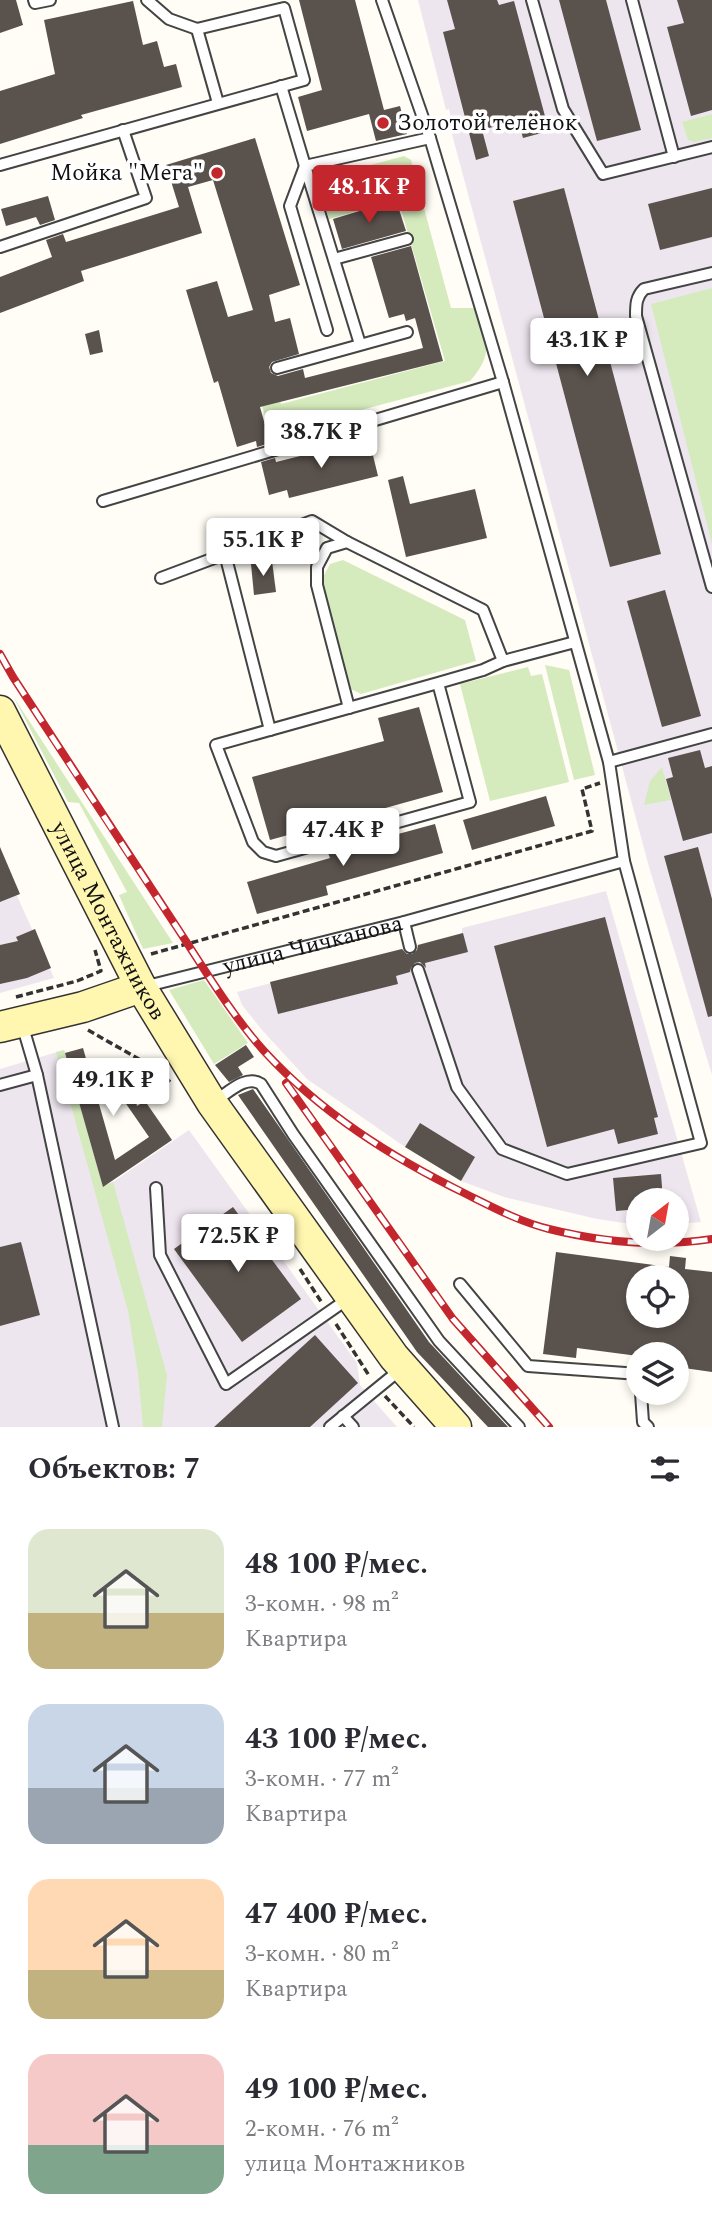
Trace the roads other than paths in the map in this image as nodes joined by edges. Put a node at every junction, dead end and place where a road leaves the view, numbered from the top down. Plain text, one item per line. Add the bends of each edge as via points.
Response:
1 (34, 0) edge
2 (50, 0) edge
3 (148, 0) edge
4 (383, 0) edge
5 (532, 0) edge
6 (632, 0) edge
7 (197, 29) junction
8 (282, 86) junction
9 (218, 103) junction
10 (123, 130) junction
11 (430, 138) junction
12 (712, 147) edge
13 (674, 157) junction
14 (0, 165) edge
15 (305, 166) junction
16 (407, 239) dead end
17 (0, 247) edge
18 (334, 259) junction
19 (712, 273) edge
20 (327, 330) dead end
21 (407, 332) dead end
22 (360, 344) junction
23 (277, 368) dead end
24 (503, 382) junction
25 (103, 501) dead end
26 (346, 542) junction
27 (225, 554) junction
28 (160, 578) dead end
29 (712, 587) edge
30 (575, 642) junction
31 (503, 660) junction
32 (438, 683) junction
33 (349, 708) junction
34 (0, 711) edge
35 (270, 730) junction
36 (712, 734) edge
37 (609, 762) junction
38 (624, 861) junction
39 (404, 922) junction
40 (410, 947) dead end
41 (418, 970) dead end
42 (141, 987) junction
43 (11, 1016) edge
44 (37, 1075) junction
45 (0, 1085) edge
46 (212, 1102) junction
47 (156, 1188) dead end
48 (460, 1284) dead end
49 (340, 1305) junction
50 (404, 1367) junction
51 (626, 1373) edge
52 (642, 1405) edge
53 (343, 1416) junction
54 (113, 1427) edge
55 (331, 1427) edge
56 (353, 1427) edge
57 (456, 1427) edge
58 (519, 1427) edge
59 (648, 1427) edge

1 - 2 lane
3 - 7 lane via 169,19
4 - 11 lane
5 - 13 lane via 563,109 603,174
6 - 13 lane
7 - 8 lane via 284,8 304,80
7 - 9 lane
8 - 9 lane
8 - 15 lane
9 - 10 lane
10 - 14 lane
10 - 17 lane via 146,198
11 - 15 lane
11 - 24 lane
12 - 13 lane
15 - 18 lane
15 - 20 lane via 290,206
16 - 18 lane
18 - 22 lane
19 - 29 lane via 644,289 636,302 636,316
21 - 22 lane
22 - 23 lane
24 - 25 lane
24 - 30 lane
26 - 27 lane via 312,521
26 - 31 lane via 482,610
26 - 33 lane via 327,548 320,557 317,585
27 - 28 lane
27 - 35 lane
30 - 31 lane
30 - 37 lane
31 - 32 lane
32 - 33 lane
32 - 35 lane via 470,802 276,856 253,842 216,745
33 - 35 lane
34 - 42 main road, улица Монтажников via 115,966
36 - 37 lane
37 - 38 lane
38 - 39 lane, улица Чичканова
38 - 41 lane via 701,1143 567,1174 502,1149 457,1087
39 - 40 lane
39 - 42 lane, улица Чичканова
42 - 43 main road, улица Чичканова via 83,1007
42 - 46 main road, улица Монтажников
43 - 44 lane
44 - 45 lane
44 - 54 lane
46 - 49 main road, улица Монтажников
46 - 58 lane via 244,1082 261,1084 439,1341
47 - 49 lane via 160,1255 226,1384
48 - 51 lane via 528,1366
49 - 50 main road, улица Монтажников
50 - 53 lane
50 - 57 main road, улица Монтажников
52 - 59 lane
53 - 55 lane
53 - 56 lane

